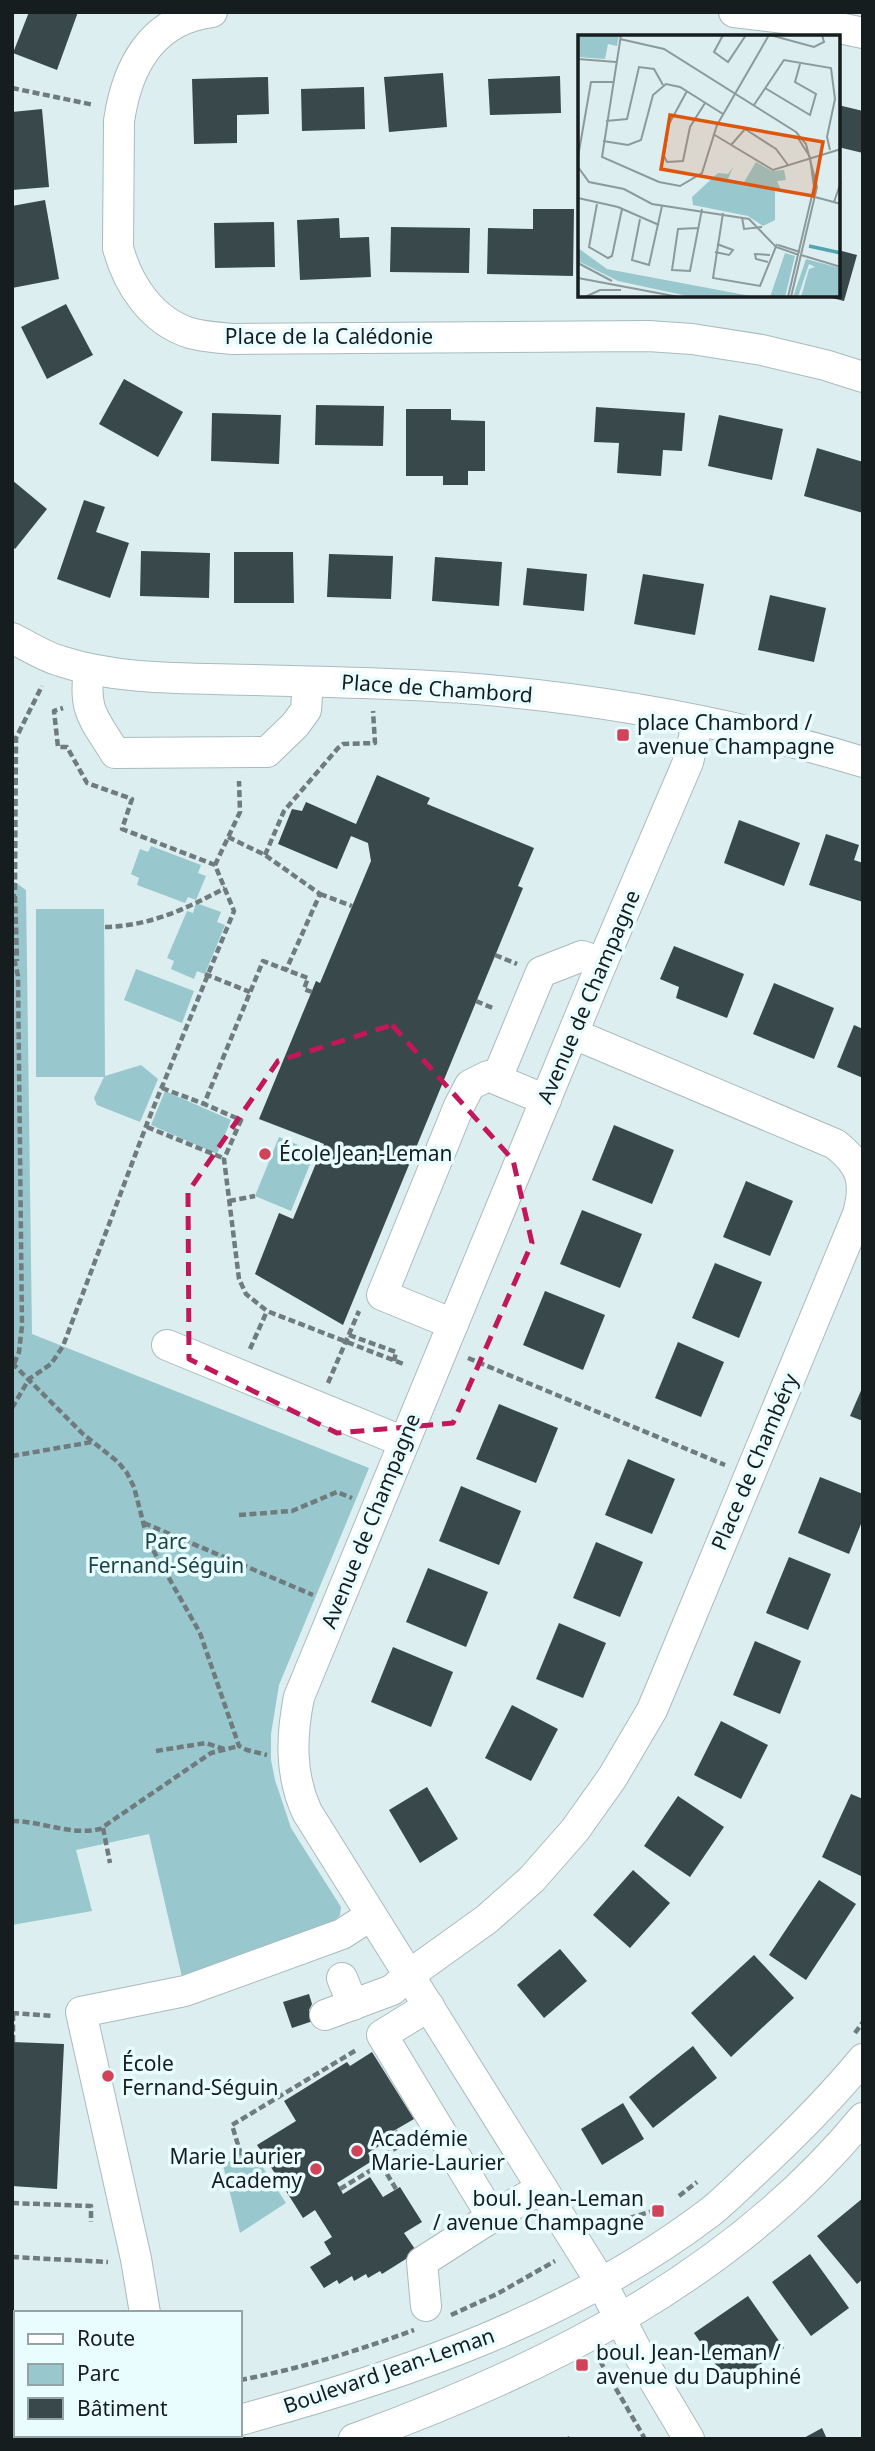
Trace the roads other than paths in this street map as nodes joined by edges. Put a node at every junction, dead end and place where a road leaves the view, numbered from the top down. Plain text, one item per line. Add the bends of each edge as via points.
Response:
1 (212, 12) edge
2 (734, 12) edge
3 (863, 33) edge
4 (863, 377) edge
5 (12, 638) edge
6 (89, 669) junction
7 (307, 682) junction
8 (698, 721) junction
9 (863, 762) edge
10 (602, 963) junction
11 (574, 1034) junction
12 (497, 1078) junction
13 (546, 1100) junction
14 (453, 1324) junction
15 (167, 1345) dead end
16 (404, 1441) junction
17 (370, 1916) junction
18 (409, 1975) junction
19 (429, 2006) junction
20 (325, 2015) dead end
21 (856, 2050) edge
22 (863, 2118) edge
23 (542, 2188) junction
24 (492, 2217) junction
25 (602, 2284) junction
26 (426, 2306) dead end
27 (145, 2311) edge
28 (621, 2317) junction
29 (242, 2419) edge
30 (152, 2437) edge
31 (12, 2438) edge
32 (23, 2439) edge
33 (134, 2439) edge
34 (354, 2439) edge
35 (689, 2439) edge

1 - 4 street, Place de la Calédonie via 186,19 149,44 136,62 119,121 118,248 123,269 133,288 167,321 189,333 234,339 692,339 780,353
2 - 3 street
5 - 6 street, Place de Chambord via 57,660
6 - 7 street, Place de Chambord via 164,677
6 - 7 street via 88,707 115,753 267,752 306,710
7 - 8 street, Place de Chambord via 488,690
8 - 9 street, Place de Chambord
8 - 10 street, Avenue de Champagne via 688,762
10 - 11 street, Avenue de Champagne
10 - 12 street via 582,956 541,972
11 - 13 street, Avenue de Champagne
11 - 18 street, Place de Chambéry via 835,1144 858,1169 863,1198 652,1710 626,1755 575,1830 532,1879 487,1919
12 - 13 street
12 - 14 street via 488,1076 470,1085 382,1295
13 - 14 street, Avenue de Champagne
14 - 16 street, Avenue de Champagne
15 - 16 street
16 - 17 street, Avenue de Champagne via 299,1698 293,1729 301,1799
17 - 18 street, Avenue de Champagne
17 - 27 street via 342,1934 185,1991 81,2012
18 - 19 street, Avenue de Champagne
18 - 20 street, Place de Chambéry via 392,1990 347,1991
19 - 23 street, Avenue de Champagne
19 - 24 street via 382,2035
21 - 25 street, Boulevard Jean-Leman via 811,2116 716,2207
22 - 28 street via 822,2165 735,2241
23 - 24 street
23 - 25 street, Avenue de Champagne
24 - 26 street via 422,2262
25 - 28 street, Avenue de Champagne
25 - 29 street, Boulevard Jean-Leman via 450,2353
28 - 34 street via 483,2389
28 - 35 street, Avenue de Champagne
30 - 33 street
31 - 32 street

